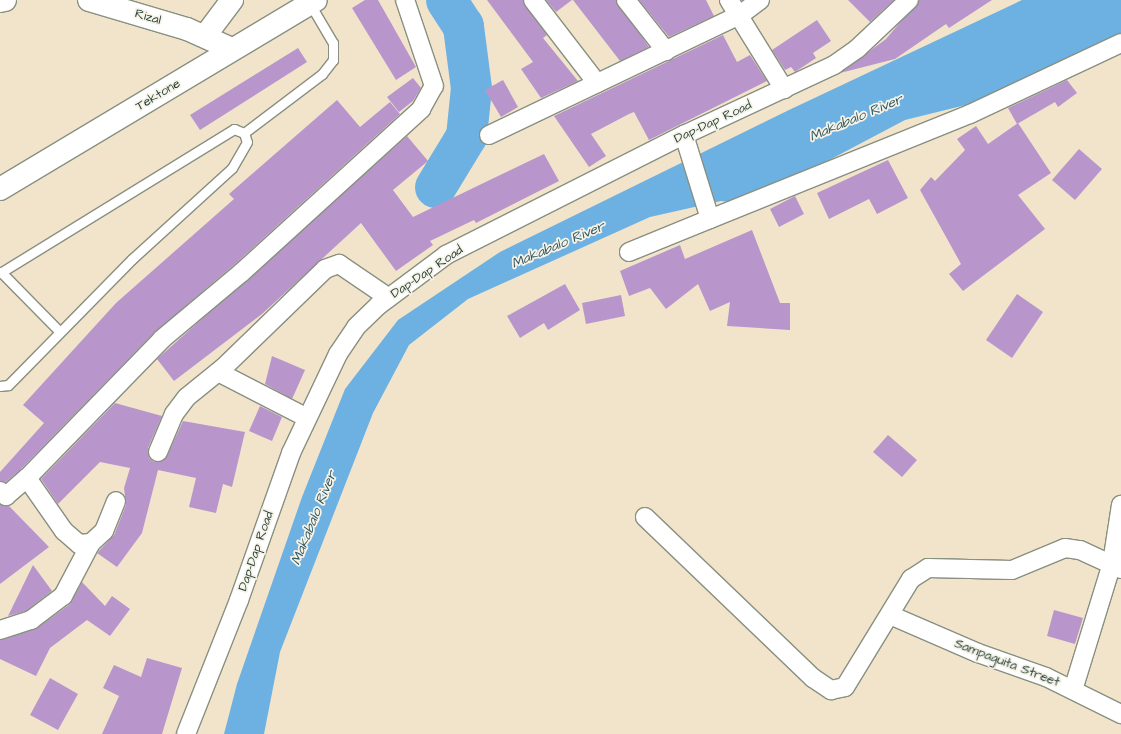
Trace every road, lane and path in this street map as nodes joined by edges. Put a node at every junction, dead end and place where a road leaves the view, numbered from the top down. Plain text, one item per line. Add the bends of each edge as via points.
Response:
1 (5, 0) edge
2 (89, 0) edge
3 (232, 0) edge
4 (405, 0) edge
5 (533, 0) edge
6 (626, 0) edge
7 (729, 0) edge
8 (760, 0) edge
9 (909, 0) edge
10 (0, 1) edge
11 (313, 2) edge
12 (740, 15) junction
13 (205, 36) junction
14 (1121, 43) edge
15 (232, 49) junction
16 (666, 51) junction
17 (597, 83) junction
18 (784, 89) junction
19 (244, 133) junction
20 (489, 135) dead end
21 (684, 135) junction
22 (0, 189) edge
23 (708, 213) junction
24 (629, 252) dead end
25 (0, 272) edge
26 (389, 298) junction
27 (59, 331) junction
28 (218, 372) junction
29 (0, 386) edge
30 (307, 418) junction
31 (158, 452) dead end
32 (27, 478) junction
33 (2, 496) edge
34 (116, 501) dead end
35 (1121, 505) edge
36 (645, 517) dead end
37 (91, 543) junction
38 (1116, 566) edge
39 (890, 615) junction
40 (0, 630) edge
41 (1073, 690) junction
42 (1121, 714) edge
43 (186, 734) edge

1 - 10 street
2 - 13 street, Rizal
3 - 13 street
4 - 32 street via 434,86 421,109 241,273 162,339
5 - 17 street
6 - 16 street
7 - 12 street
8 - 12 street
9 - 18 street, Dap-Dap Road via 858,48 834,65
11 - 15 street, Tektone
11 - 19 lane via 333,43 333,60 322,74
12 - 16 street
12 - 18 street
13 - 15 street, Rizal
14 - 23 street via 970,114
15 - 22 street, Tektone
16 - 17 street
17 - 20 street
18 - 21 street, Dap-Dap Road
19 - 25 lane via 234,129
19 - 27 lane via 247,142 243,154 232,168
21 - 23 street
21 - 26 street, Dap-Dap Road via 446,255
23 - 24 street
25 - 27 lane
26 - 28 street via 339,264 325,269
26 - 30 street, Dap-Dap Road via 356,327 338,354
27 - 29 lane via 8,385
28 - 30 street
28 - 31 street via 187,397 174,414
30 - 43 street, Dap-Dap Road via 291,453 239,600
32 - 33 street
32 - 37 street via 72,540 83,545
34 - 37 street via 104,531
35 - 38 street
36 - 39 street via 813,678 831,690 845,687
37 - 40 street via 63,596 31,620
38 - 39 street via 1065,548 1012,570 928,568 911,579
38 - 41 street
39 - 41 street, Sampaguita Street
41 - 42 street, Sampaguita Street

